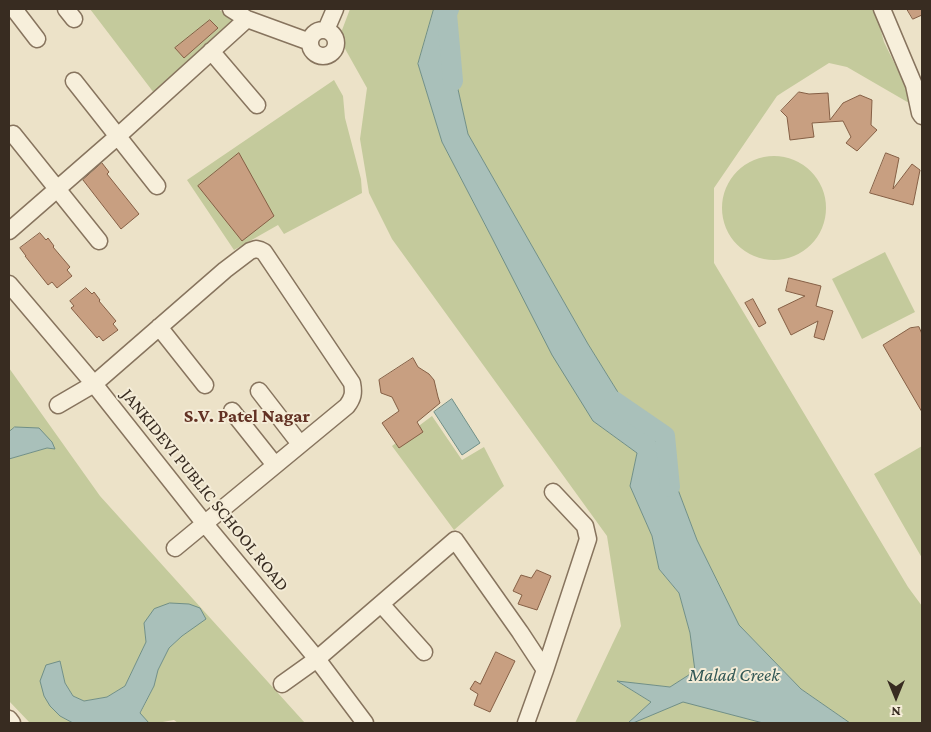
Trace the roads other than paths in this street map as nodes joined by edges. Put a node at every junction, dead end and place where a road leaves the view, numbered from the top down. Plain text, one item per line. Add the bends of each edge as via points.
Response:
1 (14, 9) edge
2 (231, 9) edge
3 (335, 9) edge
4 (882, 9) edge
5 (247, 18) junction
6 (326, 30) junction
7 (37, 39) dead end
8 (310, 42) junction
9 (211, 51) junction
10 (74, 81) dead end
11 (918, 90) edge
12 (257, 104) dead end
13 (922, 116) edge
14 (13, 134) dead end
15 (118, 136) junction
16 (158, 186) dead end
17 (57, 188) junction
18 (9, 231) edge
19 (99, 241) dead end
20 (9, 284) edge
21 (159, 327) junction
22 (94, 384) junction
23 (205, 385) dead end
24 (259, 391) dead end
25 (58, 405) dead end
26 (232, 411) dead end
27 (300, 444) junction
28 (274, 466) junction
29 (553, 492) dead end
30 (204, 524) junction
31 (175, 548) dead end
32 (381, 604) junction
33 (424, 652) dead end
34 (316, 659) junction
35 (545, 670) junction
36 (282, 684) dead end
37 (9, 719) edge
38 (12, 723) edge
39 (365, 723) edge
40 (526, 723) edge

1 - 7 street
2 - 5 street
3 - 6 street
4 - 11 street
5 - 8 street
5 - 9 street
6 - 8 street via 316,31
6 - 8 street via 335,37 336,47 332,52 317,55
9 - 12 street
9 - 15 street
10 - 15 street
11 - 13 street
14 - 17 street
15 - 16 street
15 - 17 street
17 - 18 street via 37,212
17 - 19 street
20 - 22 street, JANKIDEVI PUBLIC SCHOOL ROAD
21 - 22 street via 110,362
21 - 23 street
21 - 27 street via 250,251 264,252 354,390 347,406
22 - 25 street
22 - 30 street, JANKIDEVI PUBLIC SCHOOL ROAD
24 - 27 street
26 - 28 street
27 - 28 street
28 - 30 street
29 - 35 street via 585,526 588,539
30 - 31 street
30 - 34 street, JANKIDEVI PUBLIC SCHOOL ROAD
32 - 33 street
32 - 34 street
32 - 35 street via 455,540
34 - 36 street
34 - 39 street, JANKIDEVI PUBLIC SCHOOL ROAD
35 - 40 street
37 - 38 street

